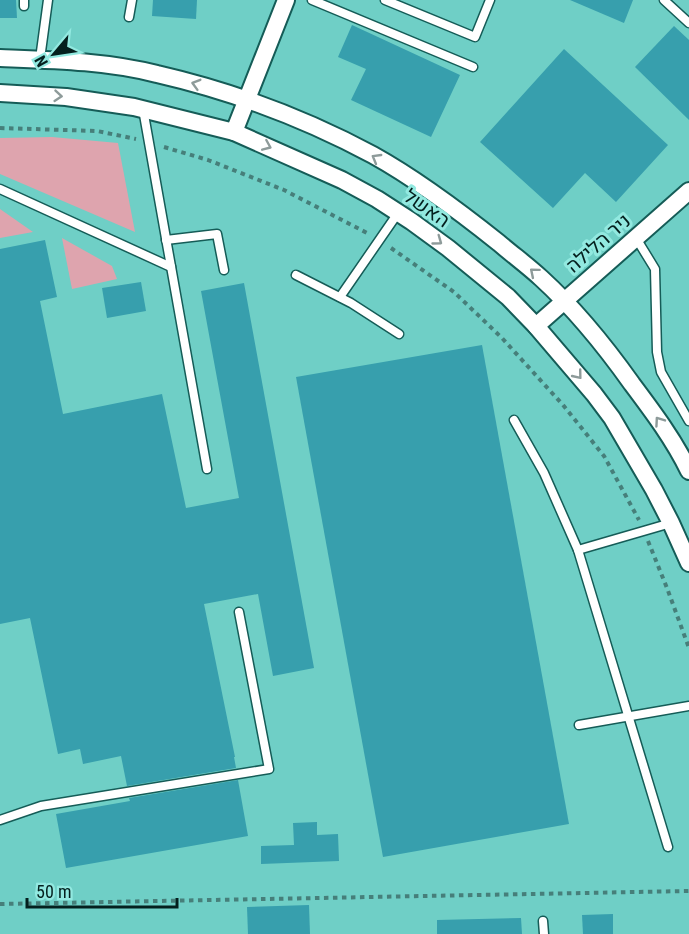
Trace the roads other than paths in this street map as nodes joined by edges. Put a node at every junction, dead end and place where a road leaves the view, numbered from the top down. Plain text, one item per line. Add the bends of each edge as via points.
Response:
1 (48, 0) edge
2 (132, 0) edge
3 (286, 0) edge
4 (312, 0) edge
5 (385, 0) edge
6 (490, 0) edge
7 (664, 0) edge
8 (129, 17) dead end
9 (689, 24) edge
10 (0, 58) edge
11 (40, 59) junction
12 (472, 67) dead end
13 (0, 93) edge
14 (247, 100) junction
15 (143, 108) junction
16 (234, 132) junction
17 (0, 189) edge
18 (689, 191) edge
19 (398, 213) junction
20 (636, 238) junction
21 (166, 240) junction
22 (171, 267) junction
23 (224, 270) dead end
24 (296, 275) dead end
25 (340, 297) junction
26 (563, 301) junction
27 (536, 326) junction
28 (399, 334) dead end
29 (514, 420) dead end
30 (689, 422) edge
31 (207, 469) dead end
32 (689, 471) edge
33 (672, 523) junction
34 (578, 550) junction
35 (689, 563) edge
36 (239, 612) dead end
37 (689, 706) edge
38 (628, 716) junction
39 (579, 724) dead end
40 (0, 820) edge
41 (668, 847) dead end
42 (543, 921) dead end
43 (544, 934) edge

1 - 11 lane
2 - 8 lane
3 - 14 street
4 - 12 lane
5 - 6 lane via 475,37
7 - 9 lane
10 - 11 street, האשל
14 -> 11 street, האשל via 156,73 91,62
13 -> 15 street, האשל
14 - 16 street
26 -> 14 street, האשל via 462,213 412,179 373,155
15 - 16 street, האשל
15 - 21 lane
16 -> 19 street, האשל via 342,180
17 - 22 lane
18 - 20 street, ניר הלילה
19 - 25 lane
19 -> 27 street, האשל via 476,270
20 - 26 street, ניר הלילה
20 - 30 lane via 655,269 661,372
21 - 22 lane
21 - 23 lane via 216,234
22 - 31 lane
24 - 25 lane
25 - 28 lane
26 - 27 street, ניר הלילה
32 -> 26 street, האשל via 622,369
27 -> 33 street, האשל via 612,418
29 - 34 lane via 544,473
33 - 34 lane
33 - 35 street, האשל
34 - 38 lane
36 - 40 lane via 269,769 41,806
37 - 38 lane
38 - 39 lane
38 - 41 lane
42 - 43 lane

